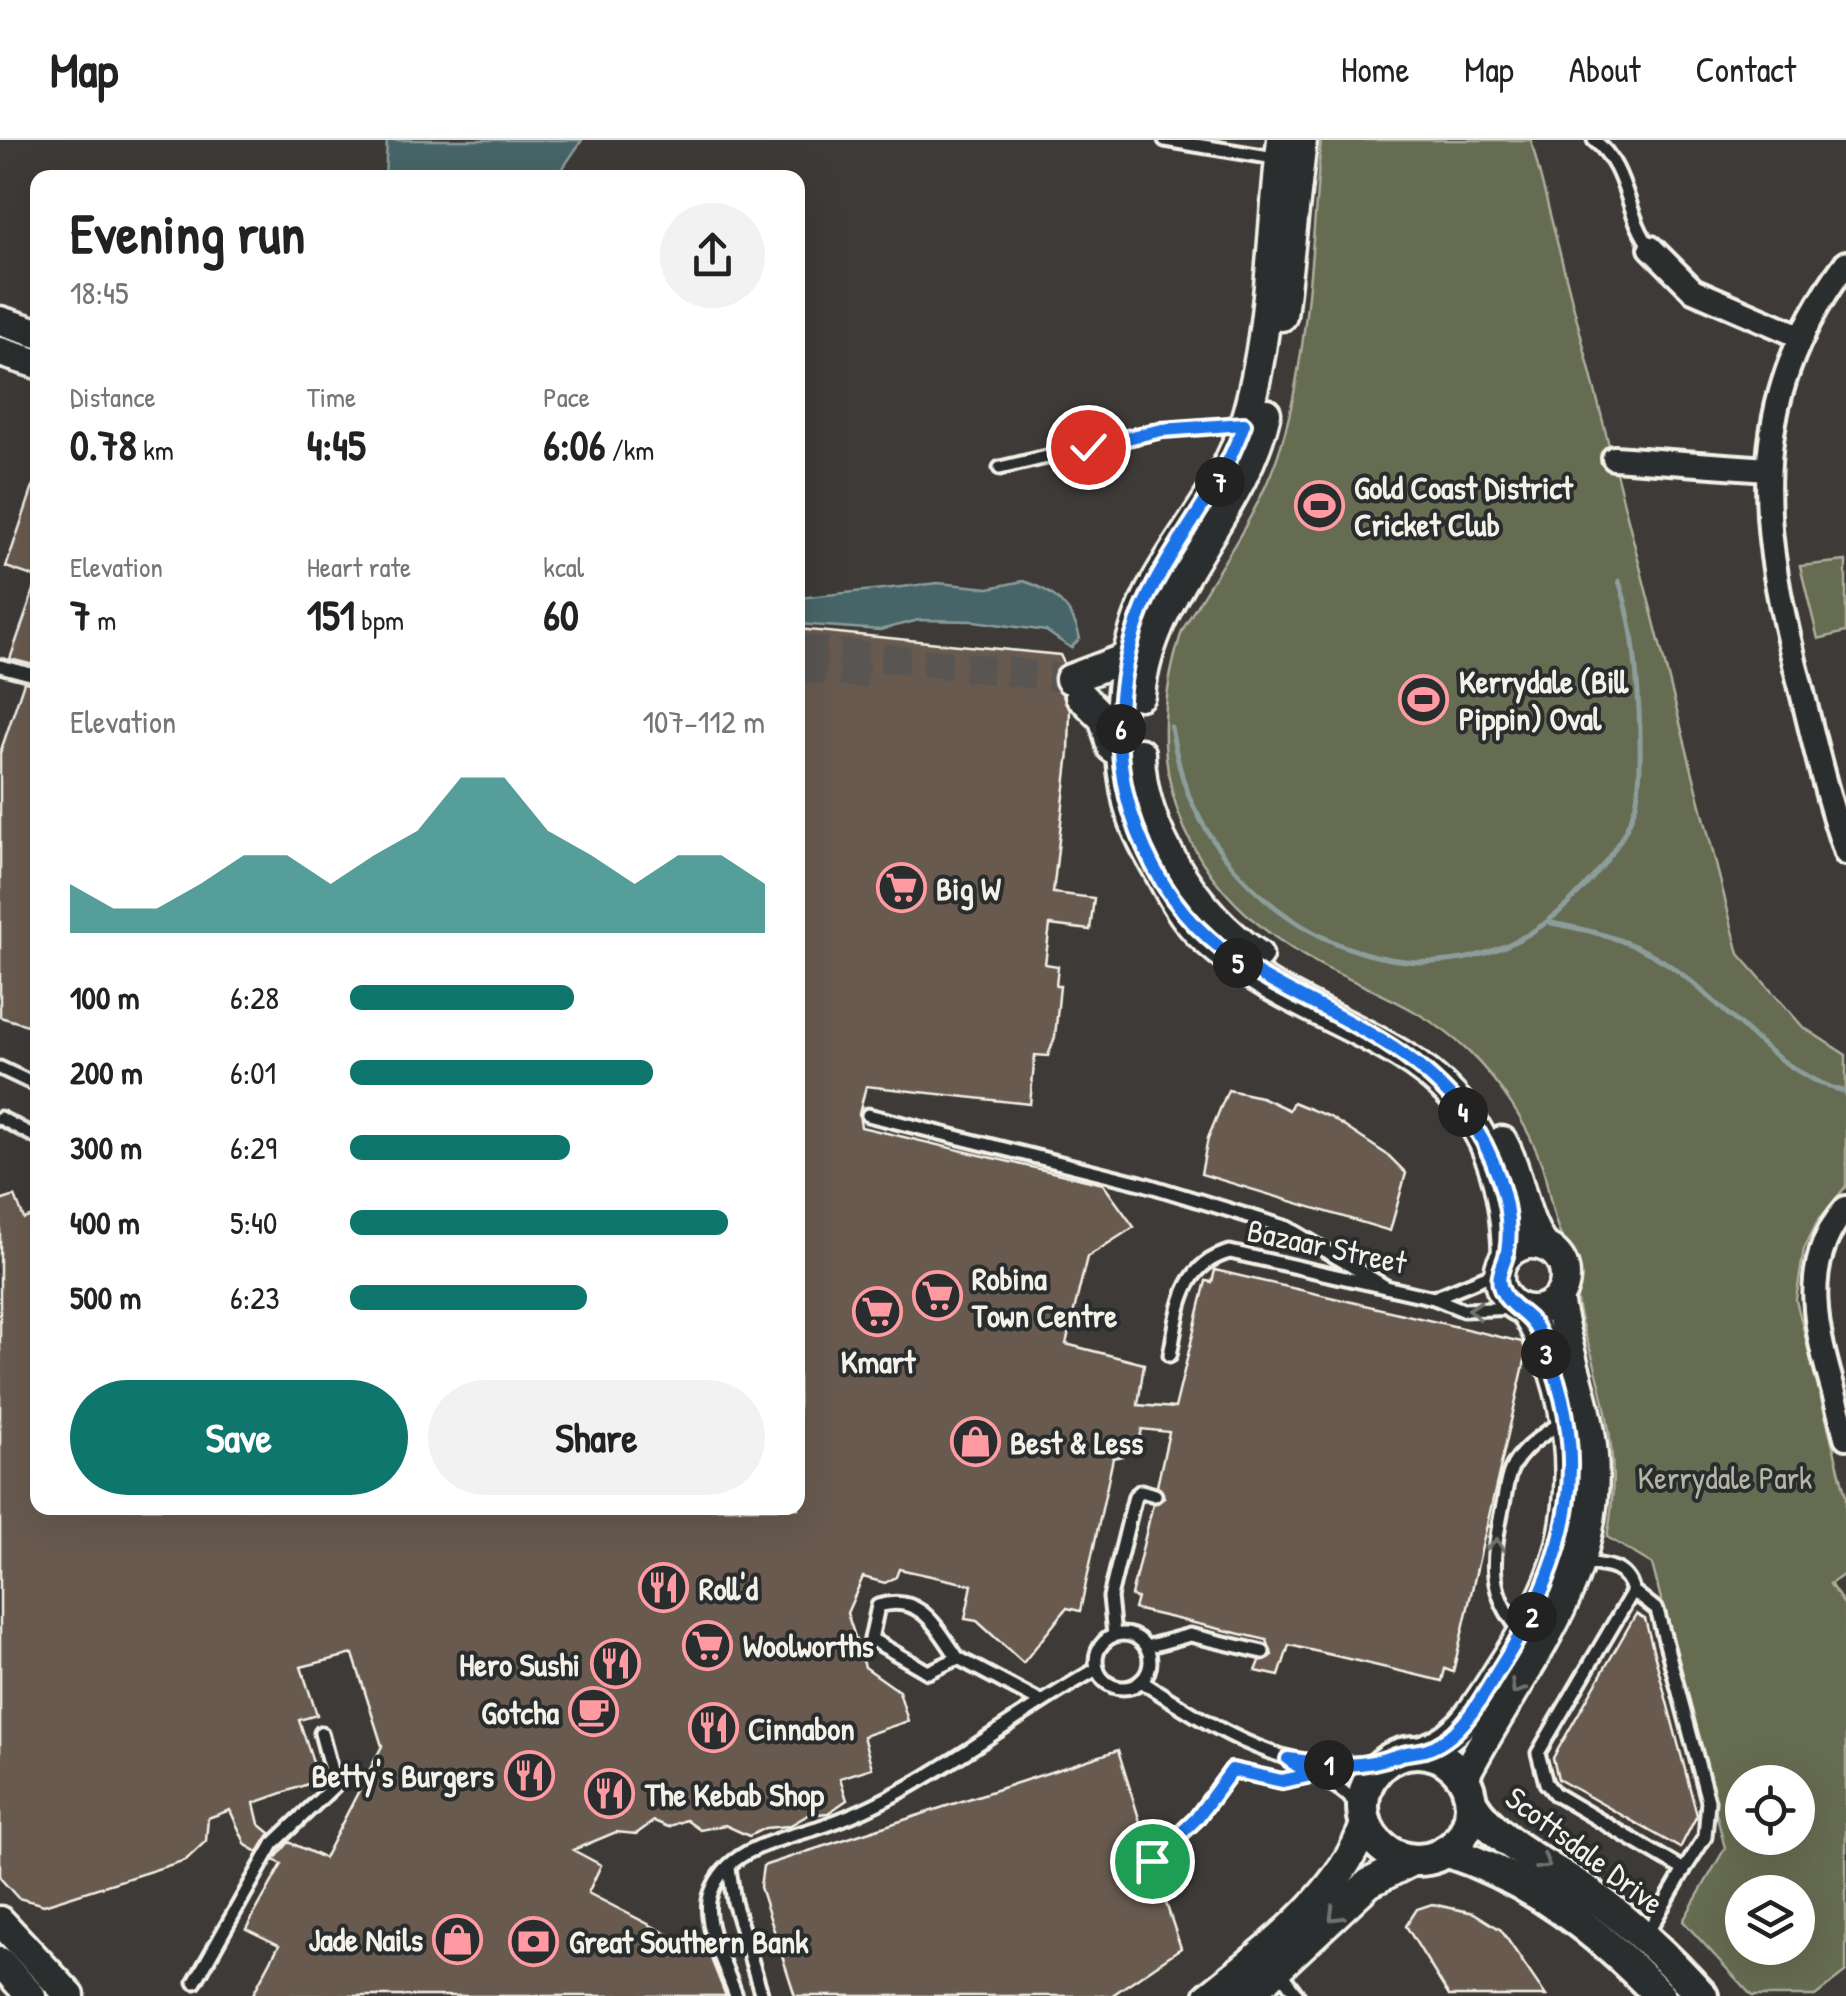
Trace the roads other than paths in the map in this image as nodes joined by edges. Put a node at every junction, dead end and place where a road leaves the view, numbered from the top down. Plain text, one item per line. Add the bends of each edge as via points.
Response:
1 (1166, 140) edge
2 (1594, 140) edge
3 (1292, 147) edge
4 (1651, 248) joint
5 (1846, 263) edge
6 (0, 321) edge
7 (30, 330) edge
8 (1802, 337) junction
9 (0, 352) edge
10 (30, 361) edge
11 (1254, 426) junction
12 (1614, 458) dead end
13 (1000, 468) dead end
14 (1768, 469) junction
15 (1128, 657) junction
16 (0, 666) edge
17 (30, 674) edge
18 (1073, 689) junction
19 (1128, 695) junction
20 (1124, 776) junction
21 (1841, 824) edge
22 (1846, 854) edge
23 (0, 1068) edge
24 (30, 1082) edge
25 (868, 1115) dead end
26 (0, 1118) edge
27 (30, 1134) edge
28 (1846, 1208) edge
29 (1543, 1246) junction
30 (1503, 1263) junction
31 (1386, 1287) junction
32 (1434, 1298) junction
33 (1558, 1298) junction
34 (1521, 1309) junction
35 (1170, 1355) dead end
36 (1564, 1421) junction
37 (1845, 1425) edge
38 (1155, 1494) dead end
39 (1570, 1561) junction
40 (1633, 1590) junction
41 (1522, 1634) junction
42 (1114, 1635) junction
43 (1146, 1647) junction
44 (1262, 1652) dead end
45 (958, 1658) junction
46 (1097, 1669) junction
47 (1140, 1681) junction
48 (1038, 1701) junction
49 (320, 1733) dead end
50 (1412, 1752) junction
51 (1288, 1759) junction
52 (1383, 1763) junction
53 (1311, 1775) junction
54 (1467, 1790) junction
55 (1364, 1819) junction
56 (1446, 1851) junction
57 (1414, 1860) junction
58 (1152, 1861) dead end
59 (729, 1868) junction
60 (1684, 1870) junction
61 (0, 1920) edge
62 (1644, 1937) junction
63 (1270, 1961) junction
64 (0, 1962) edge
65 (195, 1982) dead end
66 (31, 1996) edge
67 (70, 1996) edge
68 (736, 1996) edge
69 (762, 1996) edge
70 (1209, 1996) edge
71 (1248, 1996) edge
72 (1298, 1996) edge
73 (1660, 1996) edge
74 (1702, 1996) edge

1 - 3 lane
2 - 4 lane via 1618,166
3 - 11 street via 1275,376
4 - 8 street via 1693,290
5 - 8 street
6 - 7 street
8 - 14 street via 1780,398
9 - 10 street
11 - 13 lane via 1162,430
11 - 15 street via 1151,590
11 - 19 street via 1240,488 1163,616
12 - 14 street
14 - 21 street via 1775,585
15 - 18 street
15 - 19 street
16 - 17 lane
18 - 19 street
18 - 20 street via 1104,719 1114,766
19 - 20 street
19 - 29 street via 1152,811 1205,908 1272,966 1396,1028 1450,1072 1505,1146 1527,1220
20 - 30 street via 1146,848 1203,938 1265,981 1399,1051 1464,1112 1496,1170 1504,1205
21 - 22 street
23 - 24 lane
25 - 31 lane via 1288,1228
26 - 27 lane
28 - 37 street via 1820,1250 1814,1290 1817,1328
29 - 30 street via 1524,1245
29 - 33 street via 1564,1268
30 - 32 lane, Bazaar Street
30 - 34 street via 1504,1297
31 - 32 lane, Bazaar Street
31 - 35 lane, Bazaar Street via 1230,1252 1190,1275
34 -> 32 lane, Bazaar Street via 1466,1310
33 - 34 street via 1543,1309
33 - 39 street via 1593,1454 1593,1503
34 - 36 street via 1547,1356
36 - 39 street
41 -> 36 lane via 1497,1593 1494,1549 1511,1470
38 - 42 lane via 1135,1496 1110,1597
39 - 40 lane via 1618,1568
39 - 41 street
39 -> 54 street via 1563,1611
40 - 60 lane via 1657,1610 1708,1801 1705,1836
40 - 60 lane via 1538,1753 1555,1794
41 - 50 street via 1458,1730
42 - 43 lane via 1130,1635
42 - 46 lane via 1097,1652
43 - 44 lane via 1190,1635
43 - 47 lane via 1149,1667
45 - 45 lane via 928,1672 871,1640 878,1606 898,1600 923,1610
45 - 48 lane
46 - 47 lane via 1116,1686
46 - 48 lane
47 - 51 lane via 1224,1734
48 - 59 lane via 928,1776 863,1810 744,1852
49 - 65 lane via 335,1785 273,1844
50 - 52 main road
50 - 54 main road via 1442,1758
51 - 52 lane
51 - 53 lane
52 - 55 main road via 1366,1786
53 - 55 lane via 1352,1796
53 - 58 lane via 1282,1781 1232,1770 1196,1819
54 - 56 main road via 1465,1830
54 -> 62 main road, Scottsdale Drive via 1487,1826
55 - 57 main road via 1384,1849
55 - 63 street via 1346,1865
56 - 57 main road
56 - 73 main road, Scottsdale Drive via 1492,1867 1566,1911
57 -> 63 street via 1369,1883
59 - 68 lane via 710,1896 708,1912
59 - 69 lane
60 - 62 lane
61 - 67 street
62 - 74 main road, Scottsdale Drive
63 - 70 street
63 - 71 street
63 - 72 lane
64 - 66 street

